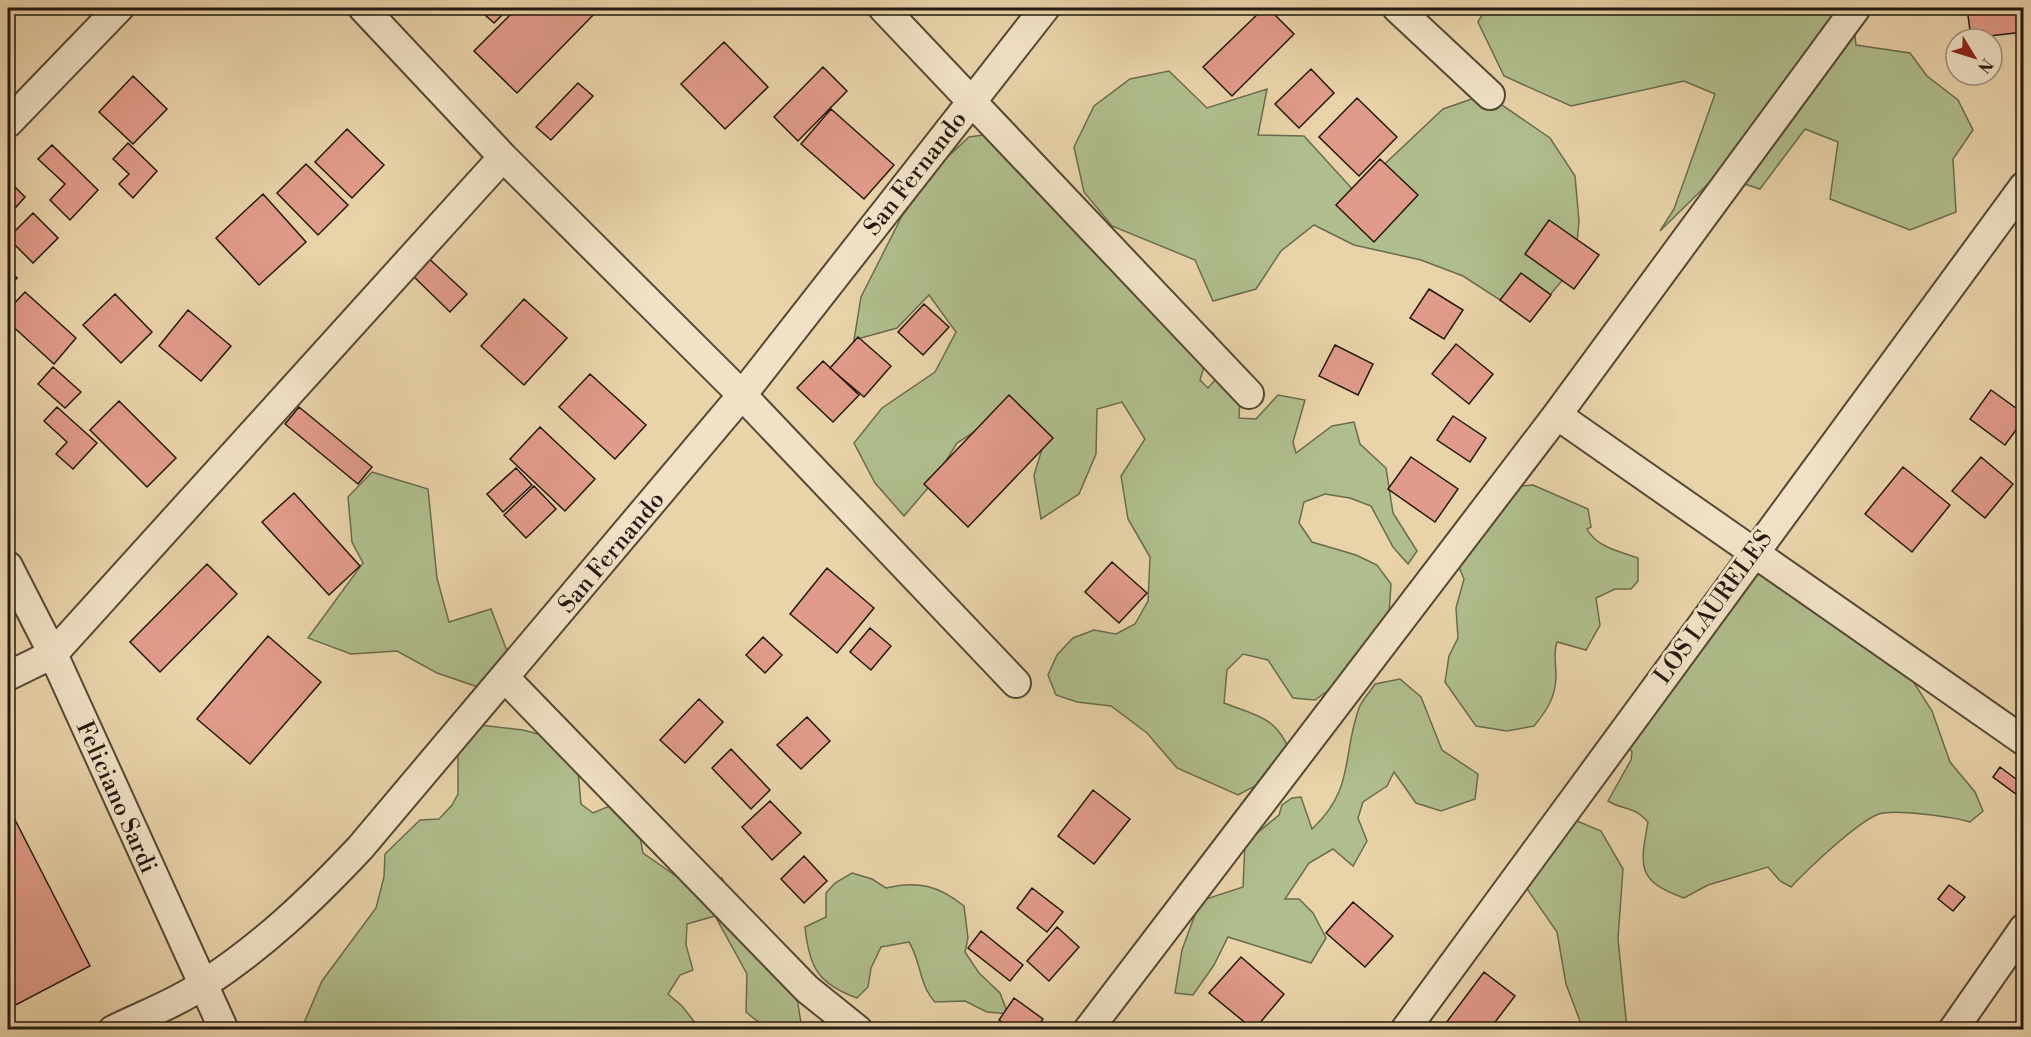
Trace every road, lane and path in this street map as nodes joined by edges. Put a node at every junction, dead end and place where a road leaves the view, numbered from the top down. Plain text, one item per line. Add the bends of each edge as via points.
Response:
1 (119, 8) edge
2 (363, 8) edge
3 (883, 8) edge
4 (1045, 8) edge
5 (1397, 8) edge
6 (1856, 8) edge
7 (1490, 95) dead end
8 (972, 100) junction
9 (8, 123) edge
10 (503, 157) junction
11 (2024, 186) edge
12 (1249, 394) dead end
13 (742, 395) junction
14 (1557, 415) junction
15 (1753, 552) junction
16 (8, 566) edge
17 (53, 654) junction
18 (8, 676) edge
19 (506, 678) junction
20 (1016, 683) dead end
21 (2024, 741) edge
22 (2024, 928) edge
23 (202, 986) junction
24 (113, 1029) edge
25 (224, 1029) edge
26 (858, 1029) edge
27 (1088, 1029) edge
28 (1405, 1029) edge
29 (1953, 1029) edge

1 - 9 street
2 - 10 street
3 - 8 street
4 - 8 street, San Fernando
5 - 7 street
6 - 14 street
8 - 12 street
8 - 13 street, San Fernando
10 - 13 street
10 - 17 street
11 - 15 street, LOS LAURELES
13 - 19 street, San Fernando
13 - 20 street
14 - 15 street
14 - 27 street
15 - 21 street
15 - 28 street, LOS LAURELES
16 - 17 street, Feliciano Sardi
17 - 18 street
17 - 23 street, Feliciano Sardi
19 - 23 street, San Fernando via 317,894 270,937
19 - 26 street via 807,989
22 - 29 street
23 - 24 street, San Fernando
23 - 25 street, Feliciano Sardi

